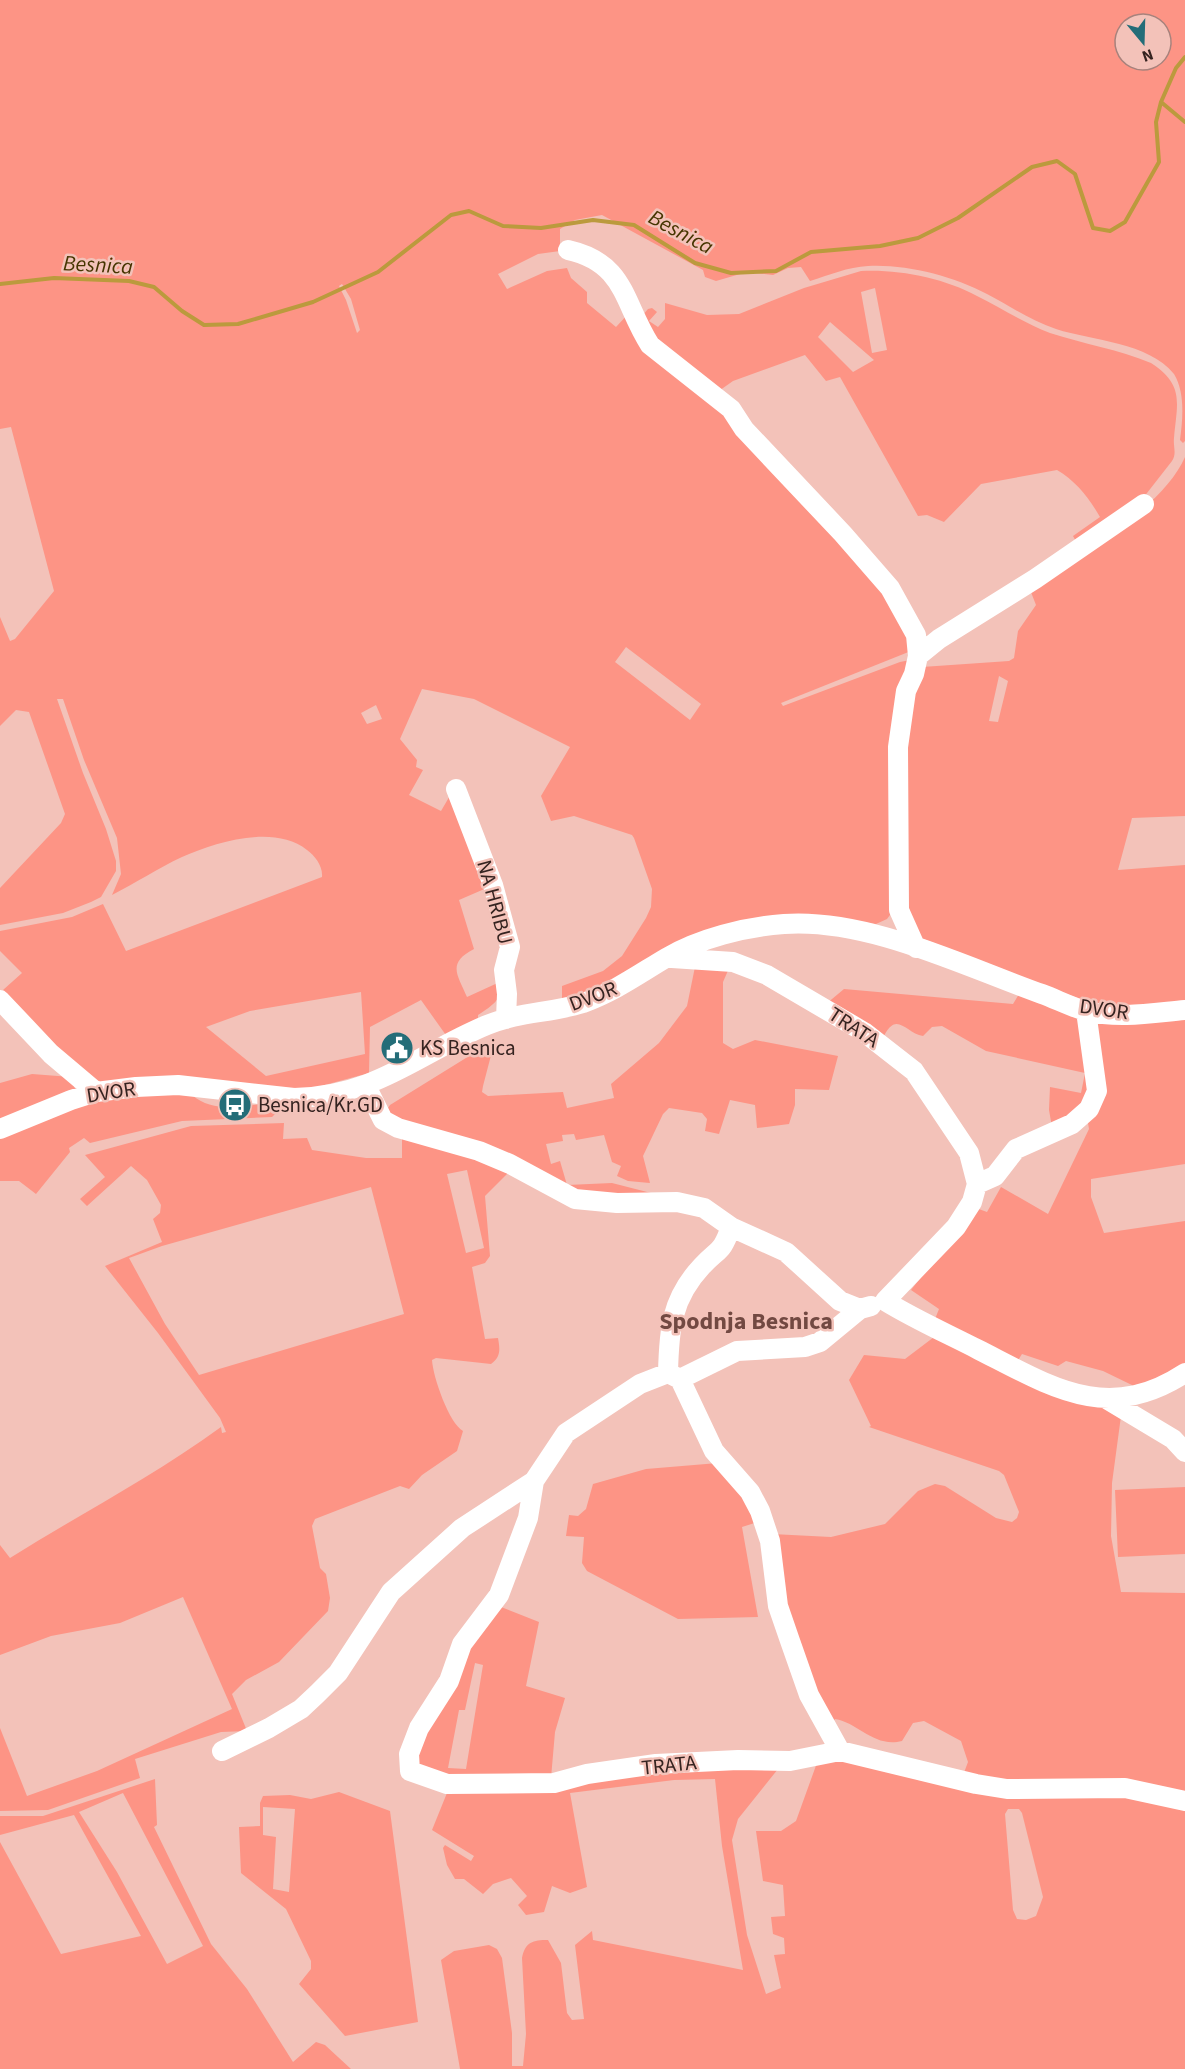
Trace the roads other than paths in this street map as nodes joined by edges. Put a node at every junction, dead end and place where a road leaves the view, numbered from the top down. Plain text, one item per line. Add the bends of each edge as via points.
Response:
1 (568, 250) dead end
2 (1144, 504) dead end
3 (918, 656) junction
4 (456, 789) dead end
5 (898, 910) junction
6 (873, 934) junction
7 (916, 948) junction
8 (666, 958) junction
9 (0, 999) edge
10 (1185, 1010) edge
11 (1086, 1011) junction
12 (506, 1018) junction
13 (366, 1086) junction
14 (96, 1092) junction
15 (0, 1129) edge
16 (977, 1184) junction
17 (731, 1227) junction
18 (885, 1301) junction
19 (860, 1309) junction
20 (1185, 1373) edge
21 (674, 1376) junction
22 (1108, 1400) junction
23 (1185, 1452) edge
24 (534, 1481) junction
25 (222, 1751) dead end
26 (840, 1751) junction
27 (1185, 1801) edge

1 - 3 street via 589,255 615,277 650,345 731,409 744,429 890,588 916,635
2 - 3 street
3 - 5 street via 906,691 898,747
4 - 12 street, NA HRIBU via 493,885 510,948 504,970
5 - 6 street
5 - 7 street
6 - 7 street, DVOR
6 - 8 street, DVOR via 822,924 783,924 727,934
7 - 11 street, DVOR
8 - 12 street, DVOR via 625,984 584,1003
8 - 16 street, TRATA via 733,962 767,975 896,1054 914,1071 969,1153
9 - 14 street via 51,1054
10 - 11 street, DVOR via 1131,1015
11 - 16 street via 1097,1092 1089,1109 1072,1124 1016,1149 996,1176
12 - 13 street, DVOR
13 - 14 street, DVOR via 312,1097 273,1097 178,1085
13 - 17 street via 383,1120 398,1128 479,1151 575,1199 677,1202 704,1208
14 - 15 street, DVOR
16 - 18 street, TRATA via 972,1202 956,1227
17 - 19 street via 786,1252 840,1301
17 - 21 street via 722,1250 703,1265 675,1304 669,1348
18 - 19 street, TRATA
18 - 22 street via 1048,1386
19 - 21 street, TRATA via 820,1342 806,1347 737,1351
20 - 22 street via 1151,1391
21 - 24 street, TRATA via 640,1384 566,1433
21 - 26 street via 714,1451 750,1492 760,1511 770,1541 778,1606 808,1695
22 - 23 street via 1173,1439
24 - 25 street, TRATA via 462,1528 390,1593 338,1673 301,1709
24 - 26 street, TRATA via 528,1518 499,1596 462,1644 449,1681 419,1728 408,1754 410,1771 447,1784 554,1782 656,1764 790,1761
26 - 27 street via 1008,1789 1125,1788

